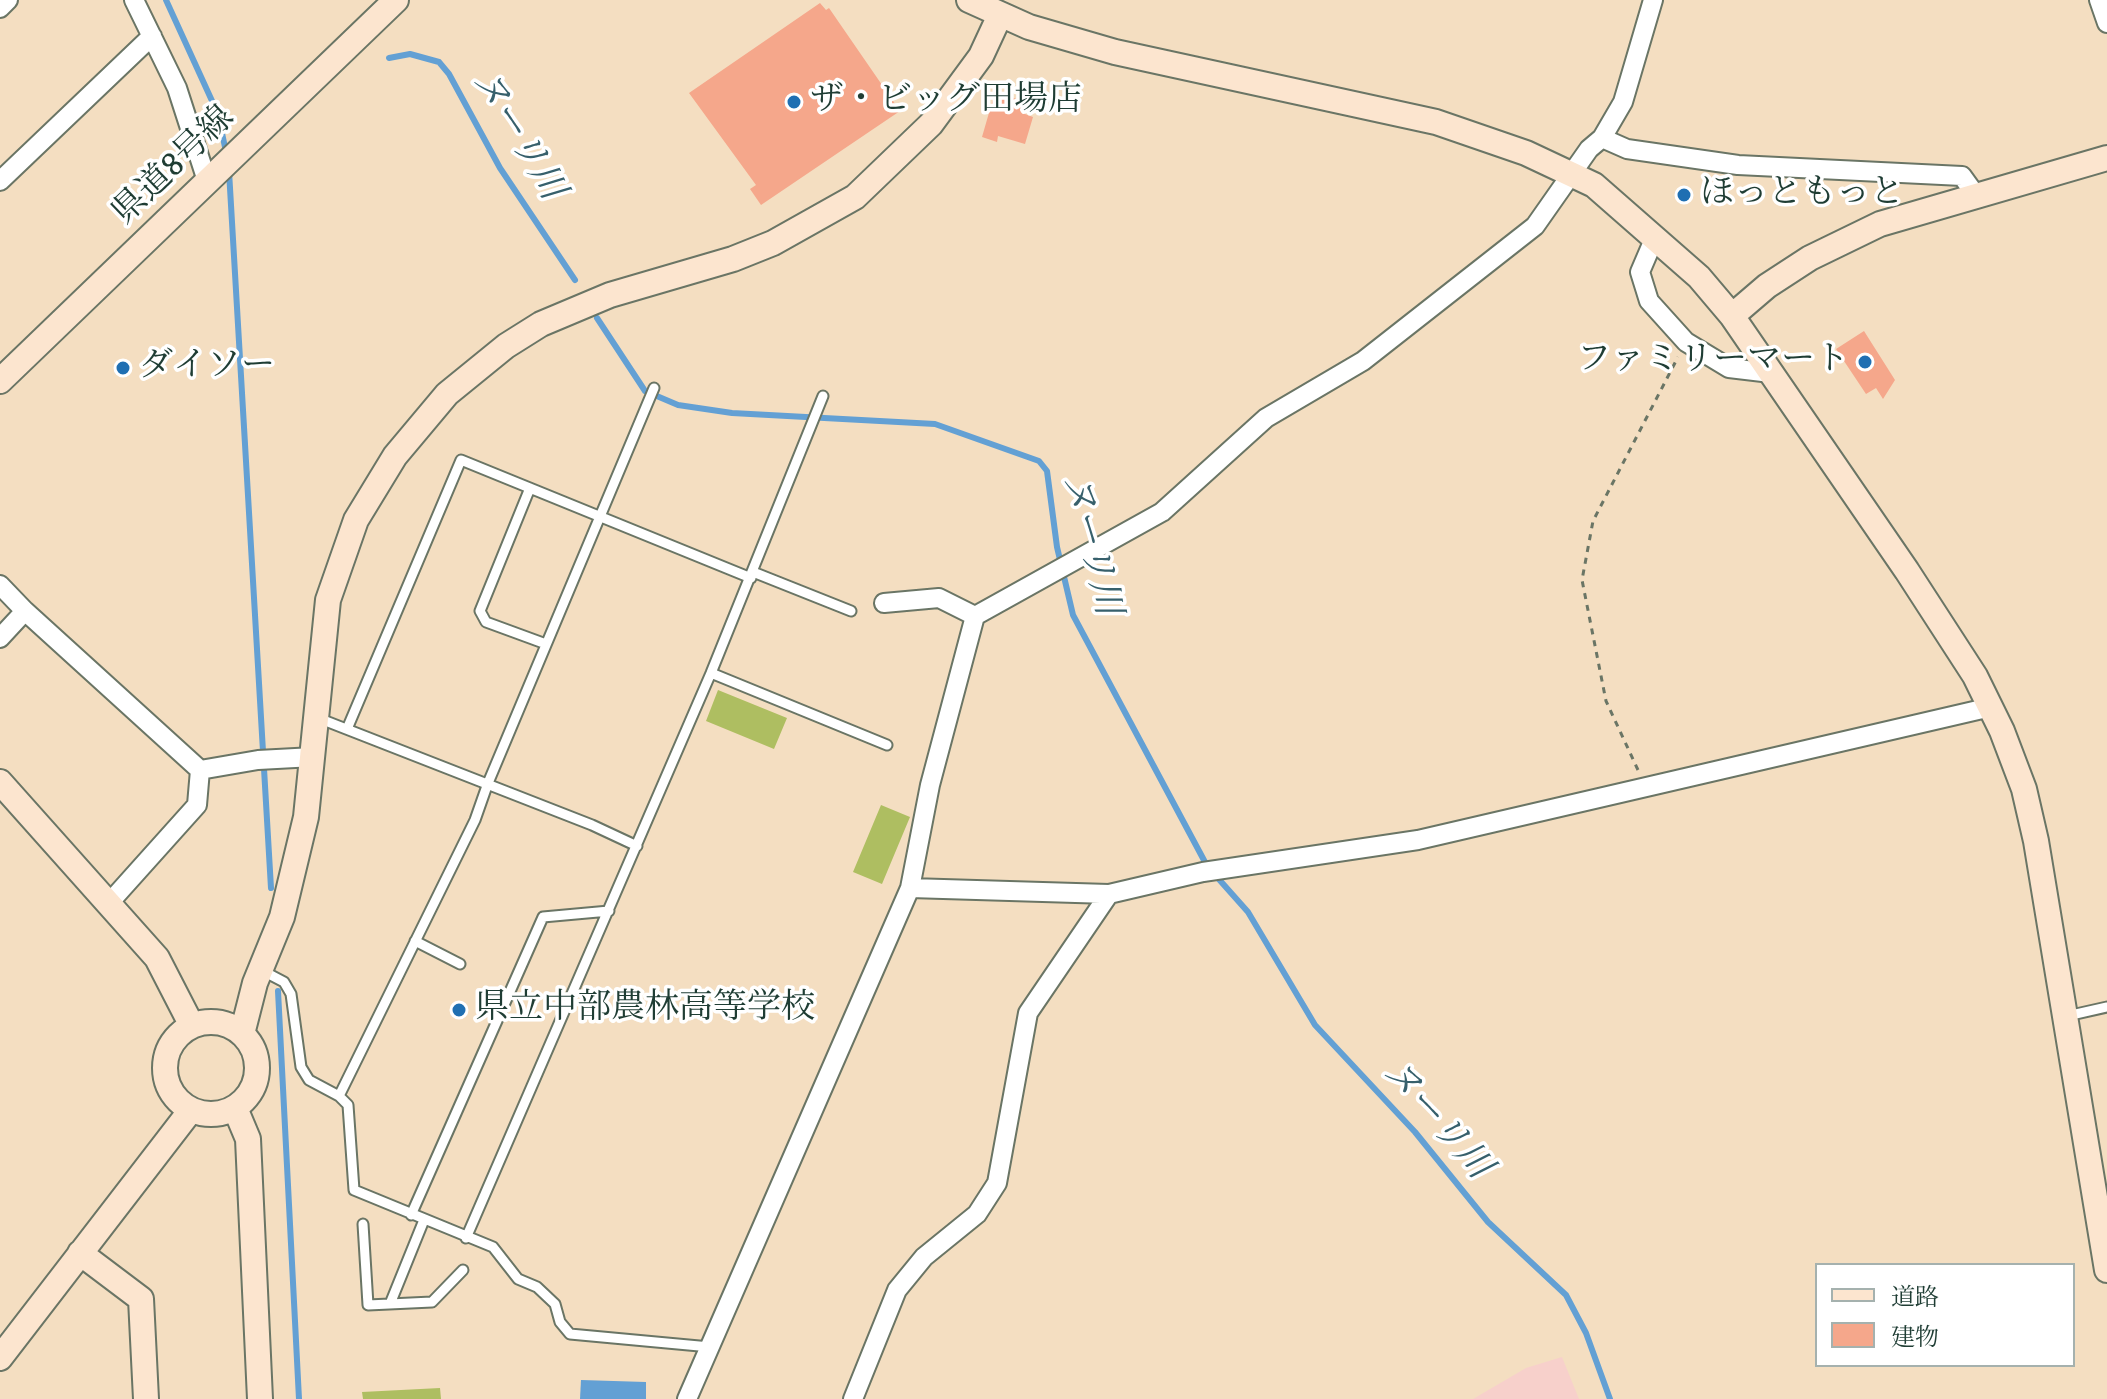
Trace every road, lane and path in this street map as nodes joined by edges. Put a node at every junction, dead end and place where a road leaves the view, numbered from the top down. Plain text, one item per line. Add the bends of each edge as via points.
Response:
1 (8, 0) edge
2 (134, 0) edge
3 (396, 0) edge
4 (969, 0) edge
5 (1653, 0) edge
6 (2099, 0) edge
7 (0, 8) edge
8 (1000, 15) junction
9 (2107, 23) edge
10 (152, 36) junction
11 (1602, 138) junction
12 (2107, 158) edge
13 (1572, 173) junction
14 (0, 181) edge
15 (210, 182) junction
16 (1975, 194) junction
17 (1655, 237) junction
18 (1732, 316) junction
19 (1686, 342) junction
20 (5, 368) edge
21 (1771, 373) junction
22 (654, 388) dead end
23 (823, 396) dead end
24 (530, 488) junction
25 (600, 517) junction
26 (752, 575) junction
27 (0, 585) edge
28 (884, 603) dead end
29 (25, 611) junction
30 (851, 611) dead end
31 (975, 616) junction
32 (0, 638) edge
33 (546, 644) junction
34 (711, 673) junction
35 (1991, 707) junction
36 (316, 717) junction
37 (347, 729) junction
38 (887, 745) dead end
39 (314, 757) junction
40 (200, 770) junction
41 (488, 783) junction
42 (1645, 784) junction
43 (3, 792) edge
44 (637, 846) junction
45 (910, 888) junction
46 (1109, 894) junction
47 (110, 902) junction
48 (609, 911) junction
49 (415, 941) junction
50 (460, 964) dead end
51 (260, 970) junction
52 (2107, 1007) edge
53 (2065, 1016) junction
54 (192, 1026) junction
55 (242, 1034) junction
56 (339, 1096) junction
57 (235, 1108) junction
58 (191, 1110) junction
59 (411, 1215) junction
60 (424, 1220) junction
61 (363, 1224) dead end
62 (466, 1238) junction
63 (80, 1253) junction
64 (463, 1270) dead end
65 (2107, 1270) edge
66 (390, 1304) junction
67 (710, 1347) junction
68 (0, 1358) edge
69 (146, 1389) edge
70 (129, 1399) edge
71 (260, 1399) edge
72 (687, 1399) edge
73 (853, 1399) edge

1 - 7 street
2 - 10 street
3 - 15 street, 県道8号線
4 - 8 street
5 - 11 street via 1623,102
6 - 9 street
8 - 13 street via 1115,52 1436,122
8 - 36 street via 981,56 931,124 855,197 760,249 610,295 541,324 447,394 373,488 340,557 322,637
10 - 14 street
10 - 15 street via 177,88
11 - 13 street
11 - 16 street via 1627,149 1738,165 1962,176
12 - 16 street
13 - 17 street via 1602,191
13 - 31 street via 1535,226 1363,361 1266,418 1162,512
15 - 20 street, 県道8号線
16 - 18 street via 1880,224 1824,251 1767,286
17 - 18 street
17 - 19 street via 1640,272 1649,301
18 - 21 street
19 - 21 street via 1729,368
19 - 42 path via 1593,521 1582,580 1606,701
21 - 35 street via 1915,582
22 - 25 lane
23 - 26 lane
24 - 25 lane
24 - 33 lane via 480,611 486,622
24 - 37 lane via 461,460
25 - 26 lane
25 - 33 lane
26 - 30 lane
26 - 34 lane
27 - 29 street
28 - 31 street via 939,598
29 - 32 street
29 - 40 street
31 - 45 street via 930,785
33 - 41 lane
34 - 38 lane
34 - 44 lane
35 - 42 street
35 - 53 street via 2024,789
36 - 37 lane
36 - 39 street
37 - 41 lane
39 - 40 street
39 - 51 street via 295,867
40 - 47 street via 197,805
41 - 44 lane
41 - 49 lane
42 - 46 street via 1418,840 1203,872
43 - 47 street
44 - 48 lane
45 - 46 street
45 - 67 street
46 - 73 street via 1028,1013 997,1183 977,1214 924,1257 897,1290
47 - 54 street via 157,958
48 - 59 lane via 543,917
48 - 62 lane
49 - 50 lane
49 - 56 lane
51 - 55 street
51 - 56 lane via 284,982 291,994 301,1067 309,1080
52 - 53 lane
53 - 65 street
54 - 55 street via 218,1023
54 - 58 street via 179,1035 166,1061 170,1090
55 - 57 street via 251,1045 257,1073 253,1087
56 - 59 lane via 348,1105 354,1190
57 - 58 street via 221,1113
57 - 71 street via 248,1139
58 - 63 street
59 - 60 lane
60 - 62 lane
60 - 66 lane
61 - 66 lane via 368,1305
62 - 67 lane via 493,1247 518,1279 537,1287 555,1304 570,1334
63 - 68 street
63 - 69 street via 141,1299
64 - 66 lane via 432,1302
67 - 72 street
69 - 70 street

